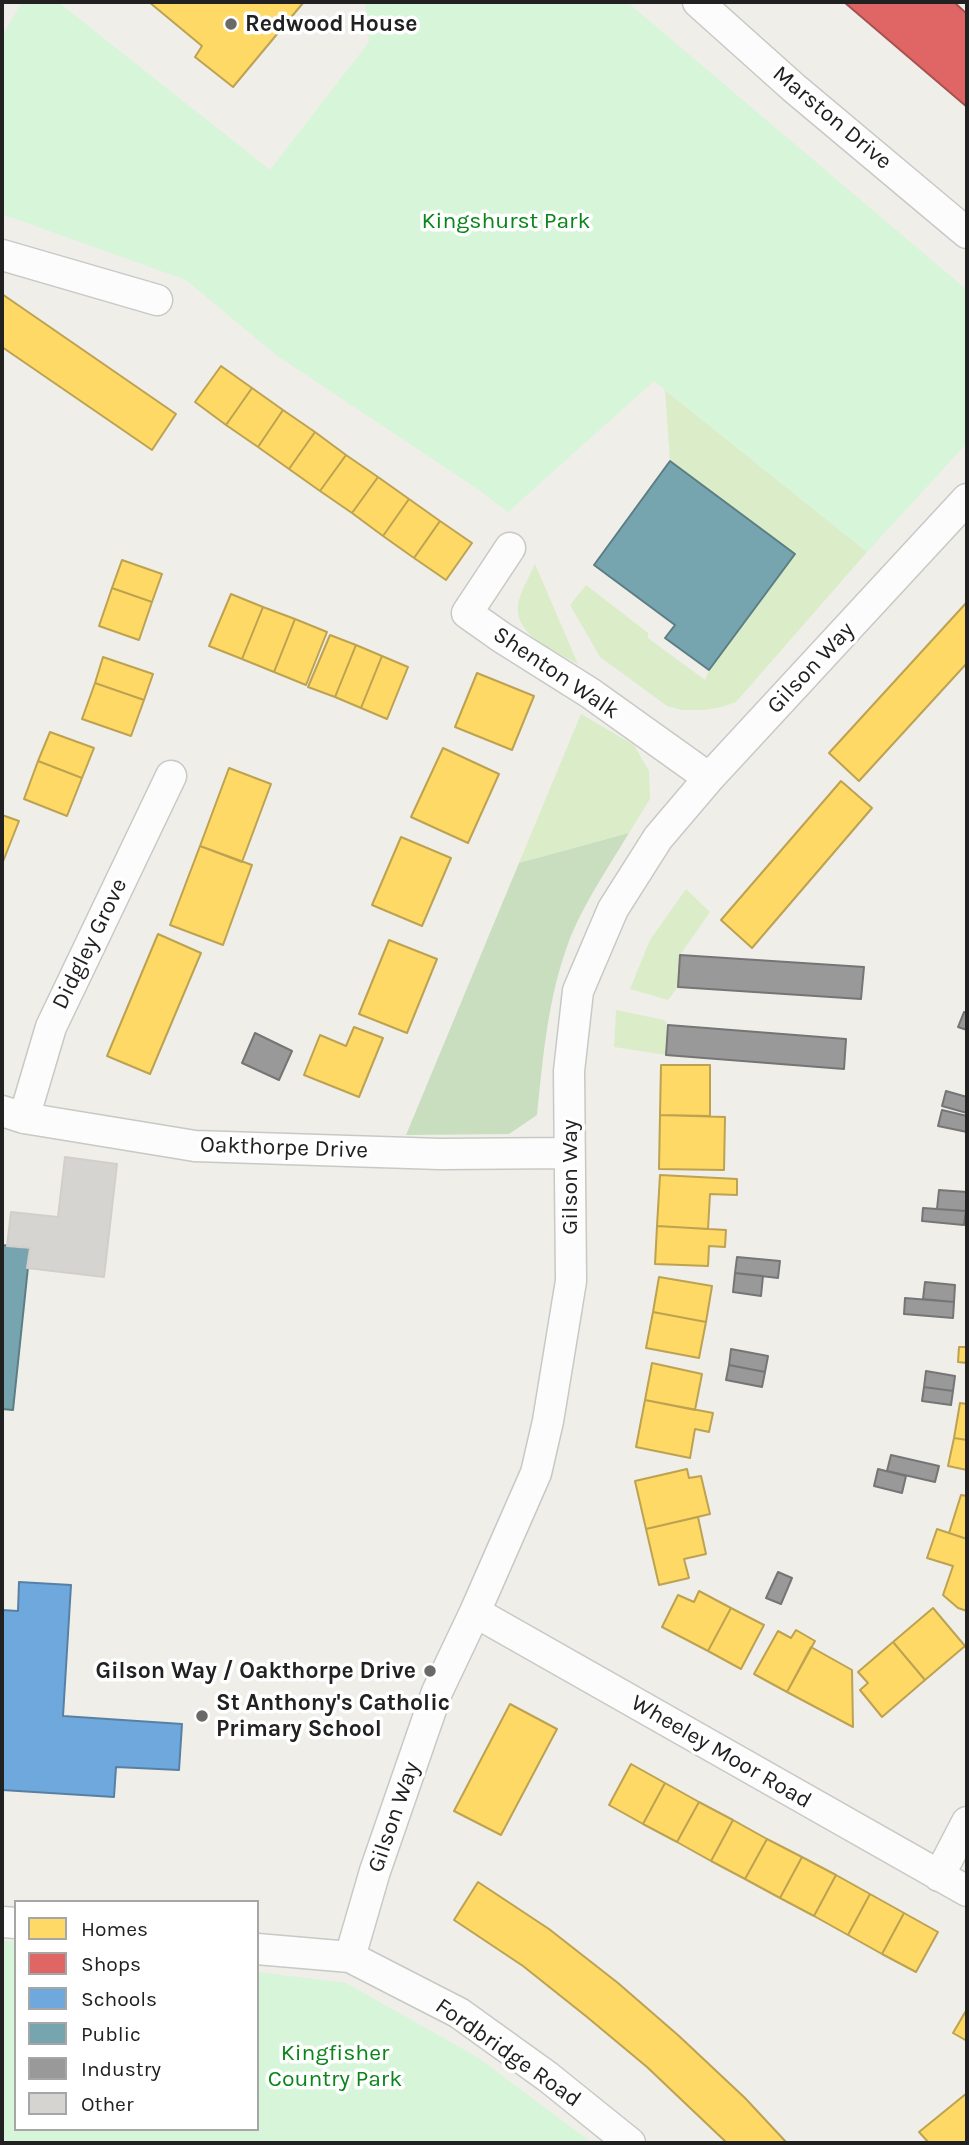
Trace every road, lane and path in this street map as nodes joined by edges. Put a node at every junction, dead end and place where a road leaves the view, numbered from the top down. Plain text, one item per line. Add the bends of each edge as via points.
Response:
1 (698, 2) edge
2 (967, 233) edge
3 (2, 255) edge
4 (157, 300) dead end
5 (967, 499) edge
6 (510, 548) dead end
7 (171, 776) dead end
8 (709, 778) junction
9 (13, 1114) edge
10 (569, 1153) junction
11 (475, 1612) junction
12 (967, 1822) edge
13 (939, 1876) junction
14 (967, 1891) edge
15 (259, 1949) edge
16 (350, 1957) junction
17 (630, 2143) edge

1 - 2 street, Marston Drive
3 - 4 street
5 - 8 street, Gilson Way
6 - 8 street, Shenton Walk via 467,613
7 - 9 street, Didgley Grove
8 - 10 street, Gilson Way via 658,838 613,909 578,991 569,1071
9 - 10 street, Oakthorpe Drive via 195,1146
10 - 11 street, Gilson Way via 571,1281 548,1421 536,1474
11 - 13 street, Wheeley Moor Road
11 - 16 street, Gilson Way via 437,1692
12 - 13 street
13 - 14 street, Wheeley Moor Road
15 - 16 street, Fordbridge Road
16 - 17 street, Fordbridge Road via 458,2013

